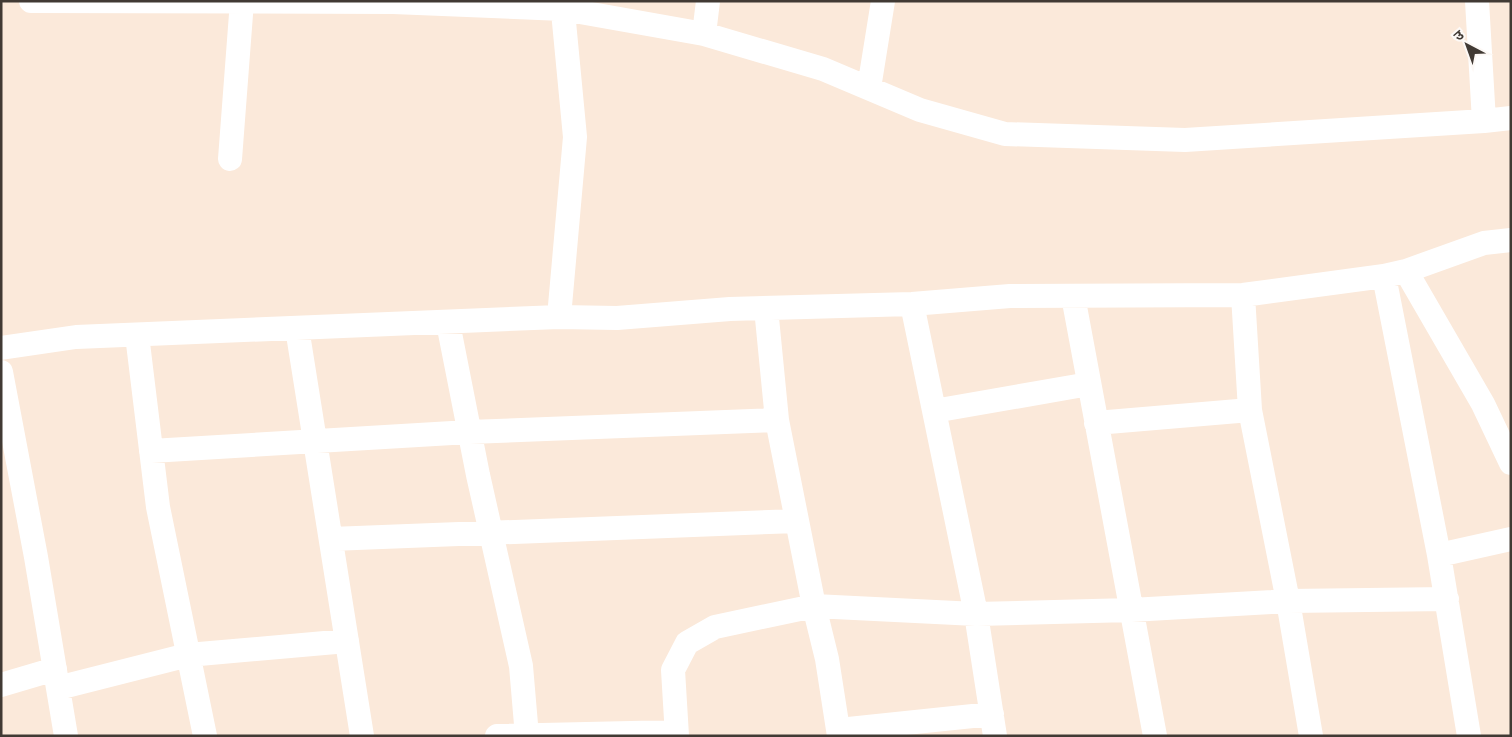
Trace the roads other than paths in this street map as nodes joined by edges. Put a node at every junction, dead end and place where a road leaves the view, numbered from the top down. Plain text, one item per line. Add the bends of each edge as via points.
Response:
1 (31, 1) edge
2 (708, 1) edge
3 (883, 1) edge
4 (1478, 1) edge
5 (242, 2) edge
6 (562, 5) edge
7 (704, 34) junction
8 (869, 88) junction
9 (1511, 118) edge
10 (1484, 121) junction
11 (230, 159) dead end
12 (1511, 240) edge
13 (1395, 273) junction
14 (1243, 295) junction
15 (1073, 296) junction
16 (912, 304) junction
17 (766, 308) junction
18 (559, 317) junction
19 (448, 323) junction
20 (297, 328) junction
21 (137, 334) junction
22 (1, 348) edge
23 (1, 372) edge
24 (1089, 384) junction
25 (1250, 410) junction
26 (934, 411) junction
27 (777, 420) junction
28 (1096, 423) junction
29 (469, 432) junction
30 (315, 441) junction
31 (151, 451) junction
32 (1511, 463) edge
33 (797, 521) junction
34 (491, 533) junction
35 (331, 539) junction
36 (1511, 539) edge
37 (1439, 555) junction
38 (1447, 599) junction
39 (1288, 601) junction
40 (814, 606) junction
41 (1131, 610) junction
42 (976, 614) junction
43 (347, 641) junction
44 (188, 655) junction
45 (56, 678) junction
46 (1, 685) edge
47 (993, 725) edge
48 (839, 733) edge
49 (677, 734) edge
50 (527, 735) edge
51 (66, 736) edge
52 (205, 736) edge
53 (362, 736) edge
54 (497, 736) edge
55 (1155, 736) edge
56 (1311, 736) edge
57 (1469, 736) edge

1 - 5 street
2 - 7 street
3 - 8 street
4 - 10 street
5 - 6 street
5 - 11 street
6 - 7 street
6 - 18 street via 575,136
7 - 8 street via 823,69
8 - 10 street via 920,110 1005,134 1185,140
9 - 10 street
12 - 13 street via 1484,243
13 - 14 street
13 - 32 street via 1483,404
13 - 37 street
14 - 15 street
14 - 25 street
15 - 16 street via 1010,296
15 - 24 street
16 - 17 street
16 - 26 street
17 - 18 street via 617,318
17 - 27 street
18 - 19 street
19 - 20 street
19 - 29 street
20 - 21 street
20 - 30 street
21 - 22 street via 76,337
21 - 31 street
23 - 45 street via 35,547
24 - 26 street
24 - 28 street
25 - 28 street
25 - 39 street
26 - 42 street
27 - 29 street
27 - 33 street
28 - 41 street
29 - 30 street
29 - 34 street
30 - 31 street
30 - 35 street
31 - 44 street via 158,507
33 - 34 street
33 - 40 street
34 - 35 street
34 - 50 street via 521,666
35 - 43 street
36 - 37 street
37 - 38 street
38 - 39 street
38 - 57 street
39 - 41 street
39 - 56 street
40 - 42 street
40 - 48 street via 827,659
40 - 49 street via 715,627 686,643 673,670
41 - 42 street
41 - 55 street
42 - 47 street
43 - 44 street
43 - 53 street
44 - 45 street
44 - 52 street
45 - 46 street
45 - 51 street
47 - 48 street
49 - 50 street
50 - 54 street

